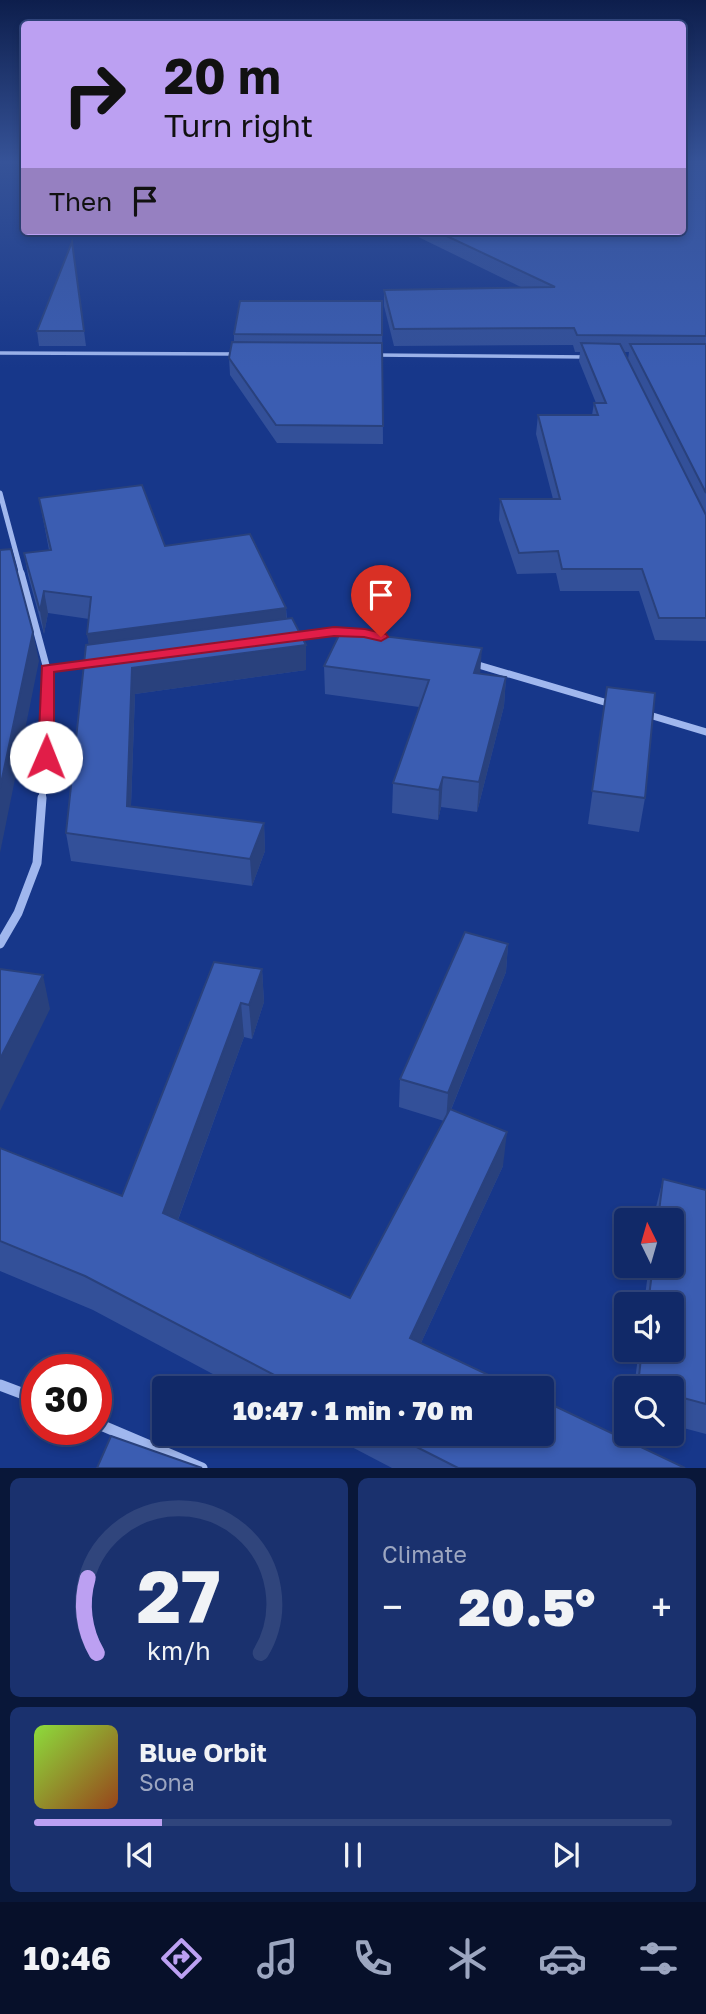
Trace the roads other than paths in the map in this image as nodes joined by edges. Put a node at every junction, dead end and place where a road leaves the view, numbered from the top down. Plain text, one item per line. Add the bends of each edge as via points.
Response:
1 (0, 353) edge
2 (248, 354) edge
3 (373, 355) edge
4 (594, 357) edge
5 (0, 493) edge
6 (386, 638) edge
7 (279, 639) edge
8 (464, 661) edge
9 (102, 662) edge
10 (47, 669) junction
11 (625, 708) edge
12 (639, 712) edge
13 (706, 732) edge
14 (0, 944) edge
15 (0, 1385) edge
16 (21, 1393) edge
17 (112, 1430) edge
18 (202, 1468) edge

1 - 2 street
3 - 4 street
5 - 10 street
6 - 7 street via 334,631
8 - 11 street
9 - 10 street
10 - 14 street via 46,757 37,863 19,914
12 - 13 street
15 - 16 street
17 - 18 street

